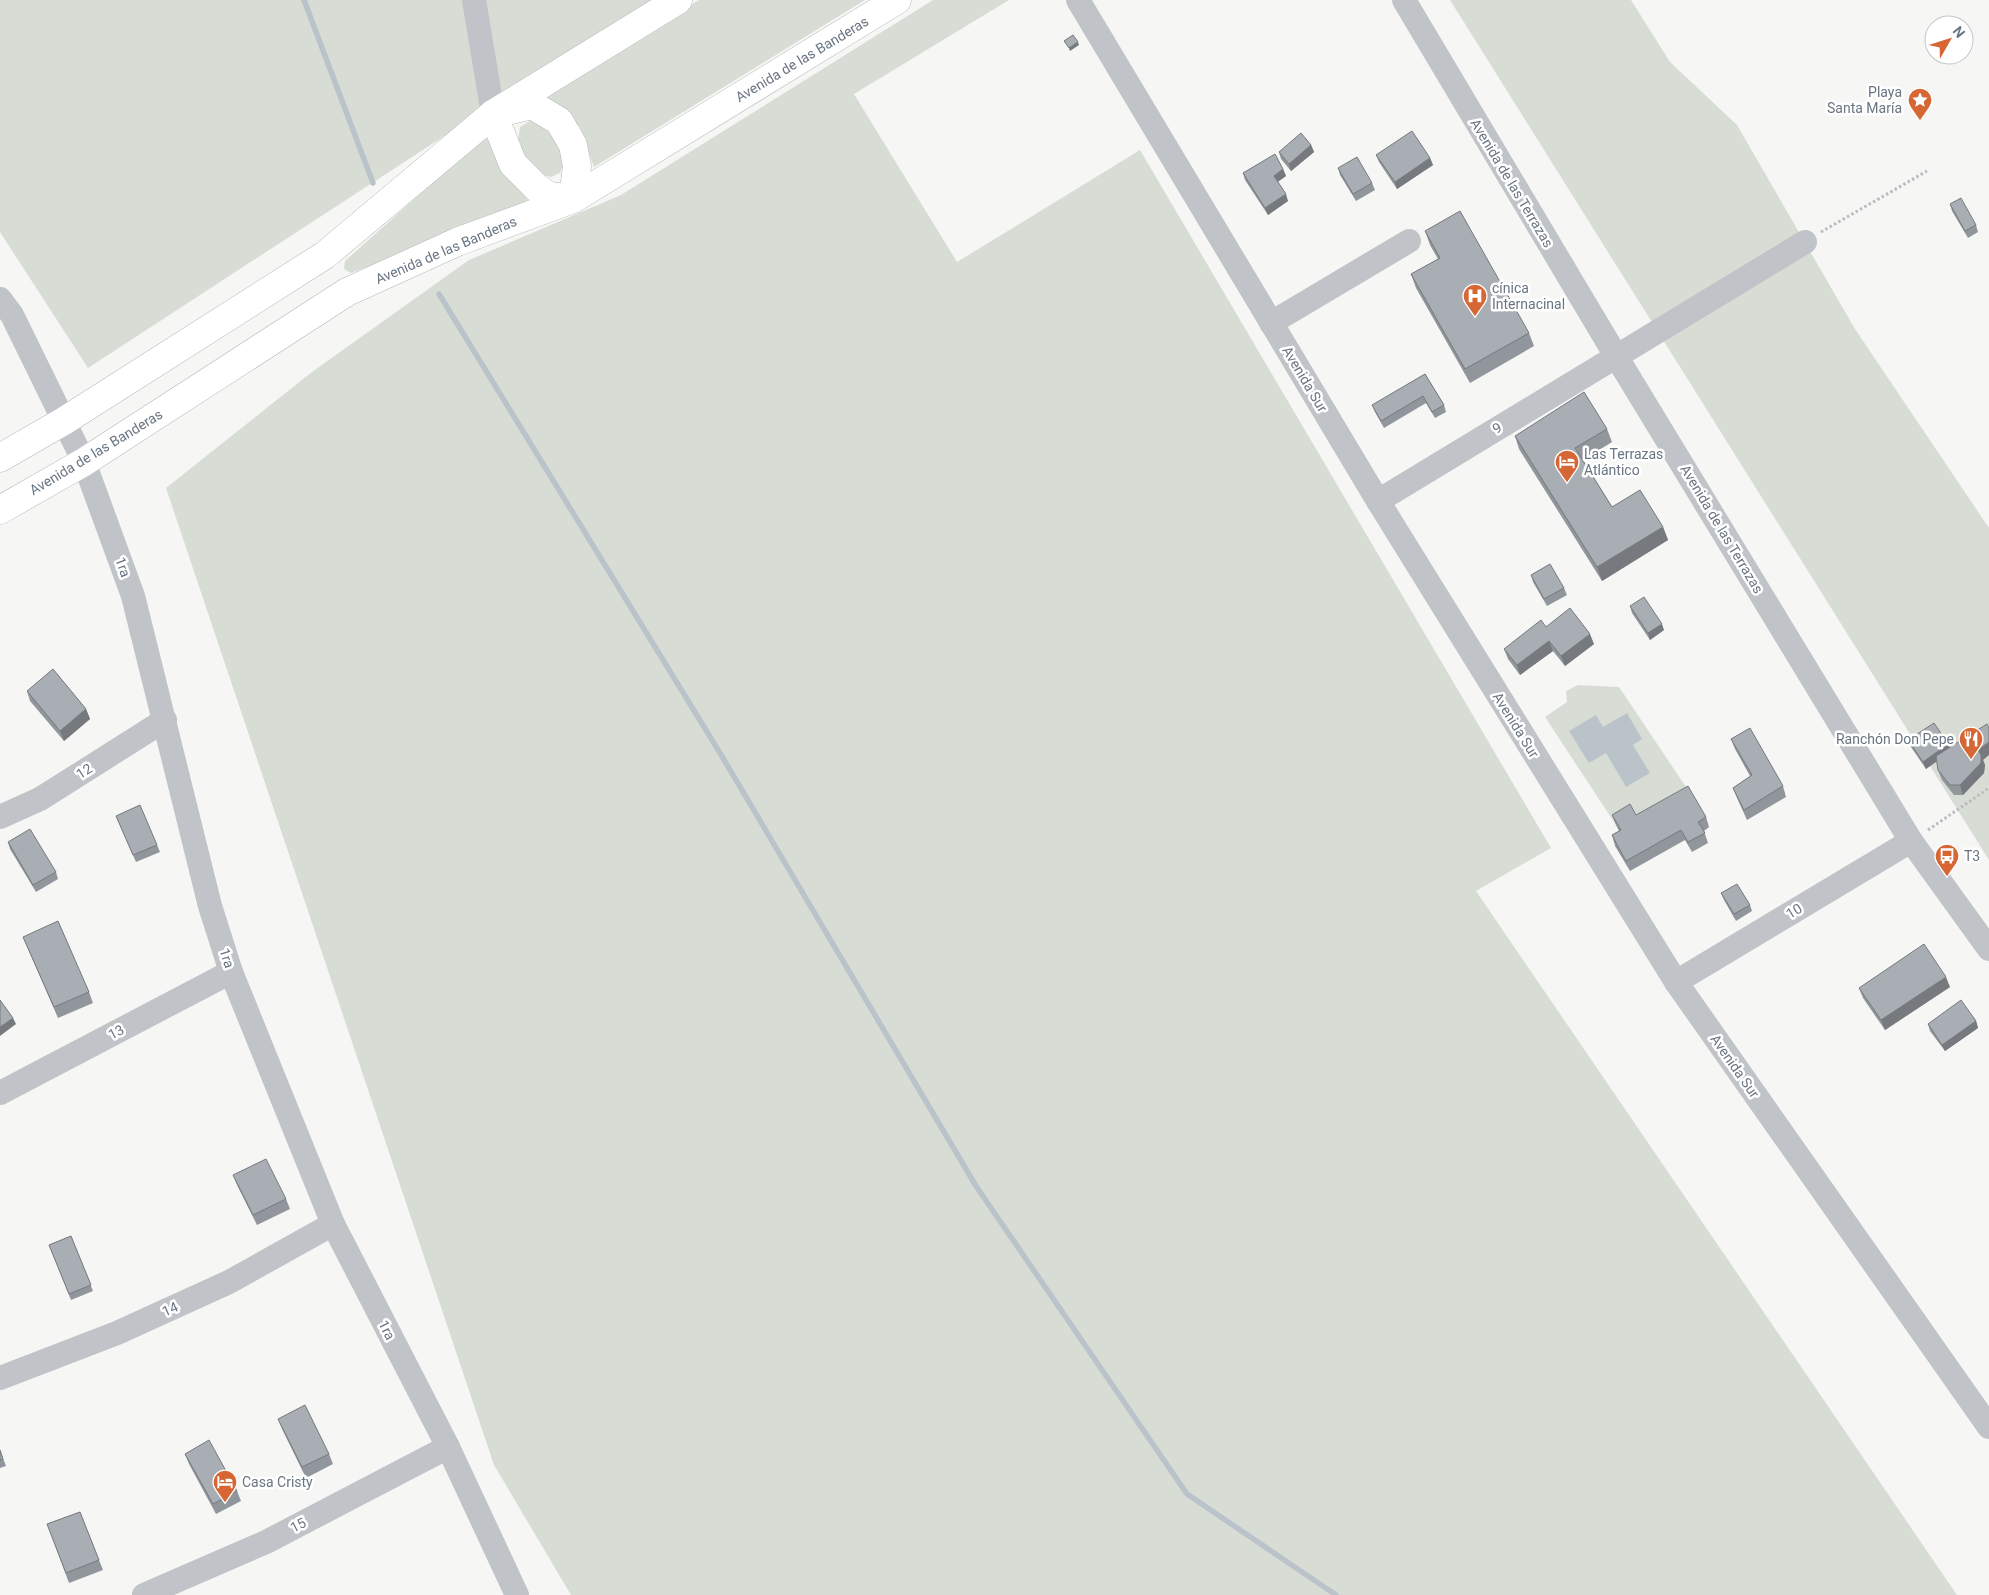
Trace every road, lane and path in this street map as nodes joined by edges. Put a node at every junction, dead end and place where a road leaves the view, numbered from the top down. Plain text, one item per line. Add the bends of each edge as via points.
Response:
1 (474, 0) edge
2 (678, 0) edge
3 (897, 0) edge
4 (1078, 0) edge
5 (1404, 0) edge
6 (493, 114) junction
7 (1927, 171) dead end
8 (573, 199) junction
9 (1409, 241) dead end
10 (1805, 242) joint
11 (0, 300) edge
12 (1271, 323) junction
13 (1616, 356) junction
14 (64, 421) junction
15 (0, 458) edge
16 (84, 462) junction
17 (1378, 501) junction
18 (0, 510) edge
19 (165, 720) junction
20 (1989, 788) edge
21 (0, 817) edge
22 (1911, 840) junction
23 (1989, 949) edge
24 (231, 972) junction
25 (1676, 982) junction
26 (0, 1093) edge
27 (333, 1224) junction
28 (0, 1378) edge
29 (1989, 1427) edge
30 (448, 1447) junction
31 (144, 1595) edge
32 (517, 1595) edge

1 - 6 street
2 - 6 main road
3 - 8 main road, Avenida de las Banderas
4 - 12 street, Avenida Sur
5 - 13 street, Avenida de las Terrazas
6 - 8 main road via 513,164 549,196
6 - 8 main road via 532,104 559,121 573,145 577,166
6 - 14 main road via 325,255
7 - 10 path
8 - 16 main road, Avenida de las Banderas via 458,242 347,292
9 - 12 street
10 - 13 street, 9
11 - 14 street, 1ra via 12,316
12 - 17 street, Avenida Sur
13 - 17 street, 9
13 - 22 street, Avenida de las Terrazas
14 - 15 main road
14 - 16 street, 1ra
16 - 18 main road, Avenida de las Banderas
16 - 19 street, 1ra via 133,596
17 - 25 street, Avenida Sur
19 - 21 street, 12 via 40,799
19 - 24 street, 1ra via 210,906
20 - 22 path
22 - 23 street, Avenida de las Terrazas
22 - 25 street, 10
24 - 26 street, 13
24 - 27 street, 1ra
25 - 29 street, Avenida Sur
27 - 28 street, 14 via 229,1282 117,1333
27 - 30 street, 1ra
30 - 31 street, 15 via 266,1542
30 - 32 street, 1ra

